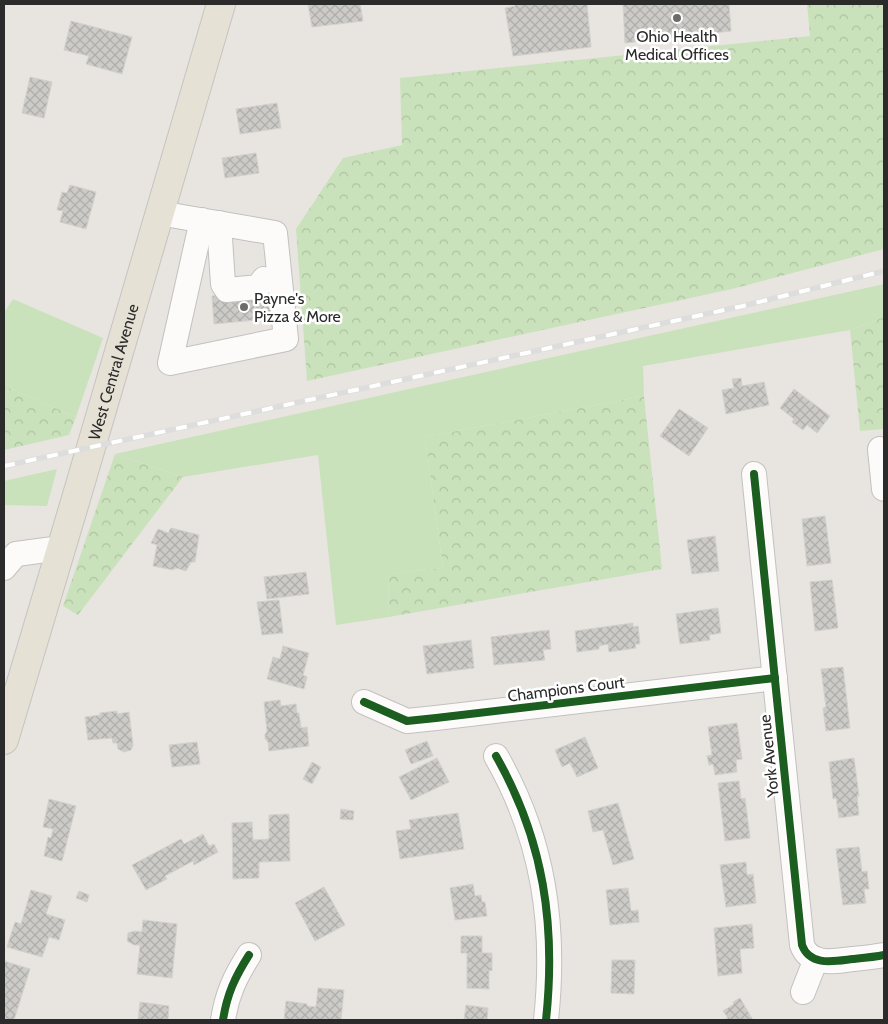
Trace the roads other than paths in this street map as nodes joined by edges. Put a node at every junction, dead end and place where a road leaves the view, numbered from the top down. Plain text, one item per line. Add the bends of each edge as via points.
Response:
1 (220, 4) edge
2 (159, 213) junction
3 (210, 221) junction
4 (272, 278) junction
5 (880, 449) dead end
6 (754, 474) dead end
7 (884, 489) edge
8 (61, 548) junction
9 (4, 568) edge
10 (774, 678) junction
11 (364, 702) dead end
12 (4, 740) edge
13 (496, 756) dead end
14 (249, 955) dead end
15 (884, 955) edge
16 (816, 959) junction
17 (803, 992) dead end
18 (223, 1020) edge
19 (546, 1020) edge

1 - 2 main road, West Central Avenue
2 - 3 street
2 - 8 main road, West Central Avenue
3 - 4 street via 275,233
3 - 4 street via 223,284 228,290 258,287
3 - 4 street via 170,363 286,339
5 - 7 street
6 - 10 street, York Avenue
8 - 9 street via 16,554
8 - 12 main road, West Central Avenue
10 - 11 street, Champions Court via 407,720
10 - 16 street, York Avenue via 802,945 809,956
13 - 19 street via 531,834 542,880 550,955
14 - 18 street via 230,989
15 - 16 street via 829,962
16 - 17 street

